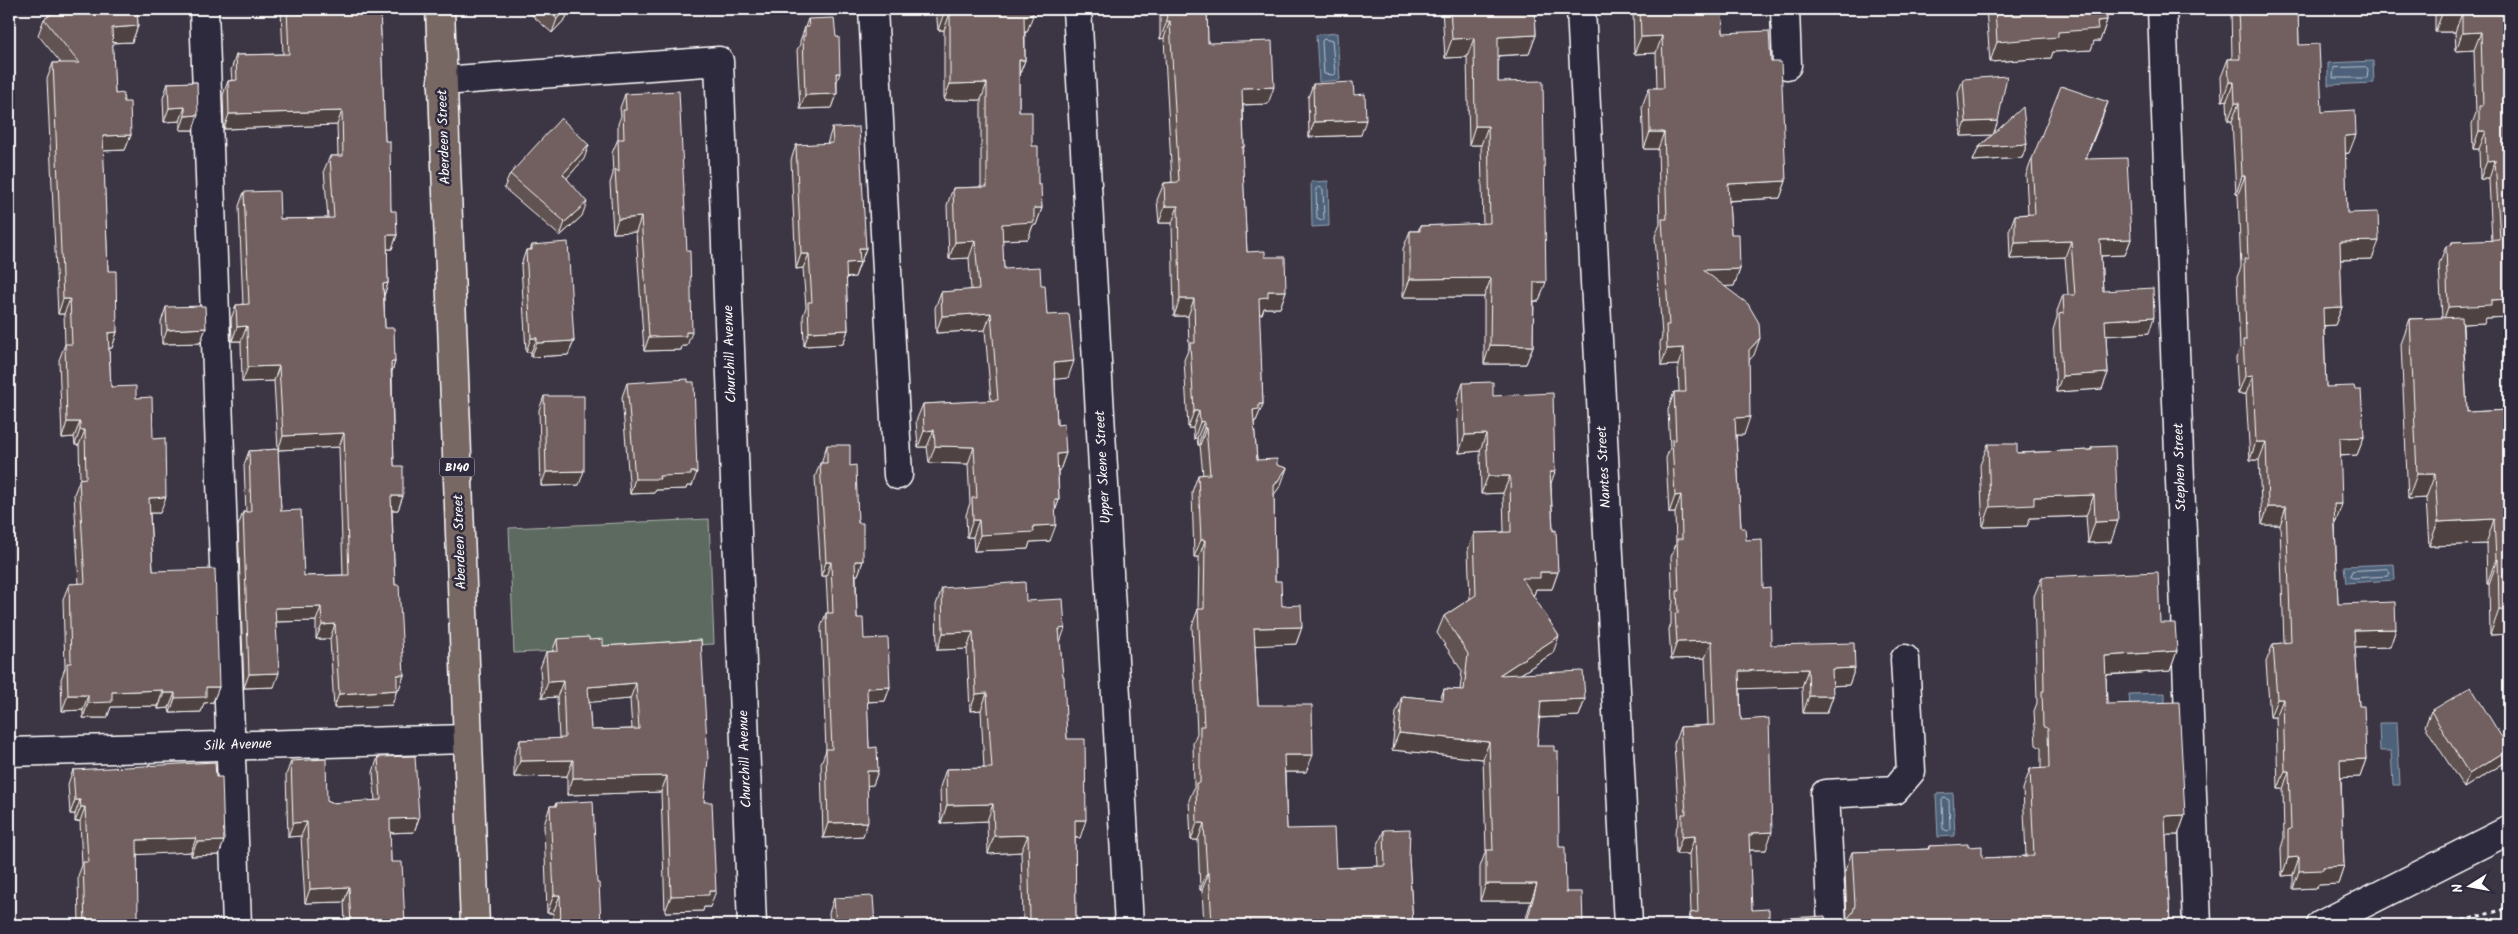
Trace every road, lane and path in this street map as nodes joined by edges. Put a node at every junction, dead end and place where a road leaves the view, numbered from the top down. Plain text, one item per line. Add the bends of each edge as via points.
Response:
1 (204, 9) edge
2 (440, 9) edge
3 (873, 9) edge
4 (1077, 9) edge
5 (1581, 9) edge
6 (1785, 9) edge
7 (2162, 9) edge
8 (1788, 65) dead end
9 (442, 80) junction
10 (898, 475) dead end
11 (1905, 659) dead end
12 (467, 739) junction
13 (232, 745) junction
14 (9, 752) edge
15 (2509, 830) edge
16 (2509, 908) edge
17 (237, 925) edge
18 (474, 925) edge
19 (752, 925) edge
20 (1129, 925) edge
21 (1628, 925) edge
22 (1832, 925) edge
23 (2198, 925) edge
24 (2321, 925) edge
25 (2447, 925) edge

1 - 13 street
2 - 9 main road, Aberdeen Street / B140
3 - 10 street
4 - 20 street, Upper Skene Street
5 - 21 street, Nantes Street
6 - 8 street
7 - 23 street, Stephen Street
9 - 12 main road, Aberdeen Street / B140
9 - 19 street, Churchill Avenue via 719,61
11 - 22 street via 1911,771 1894,790 1825,794
12 - 13 street, Silk Avenue
12 - 18 main road, Aberdeen Street / B140
13 - 14 street, Silk Avenue
13 - 17 street
15 - 24 street
16 - 25 path

